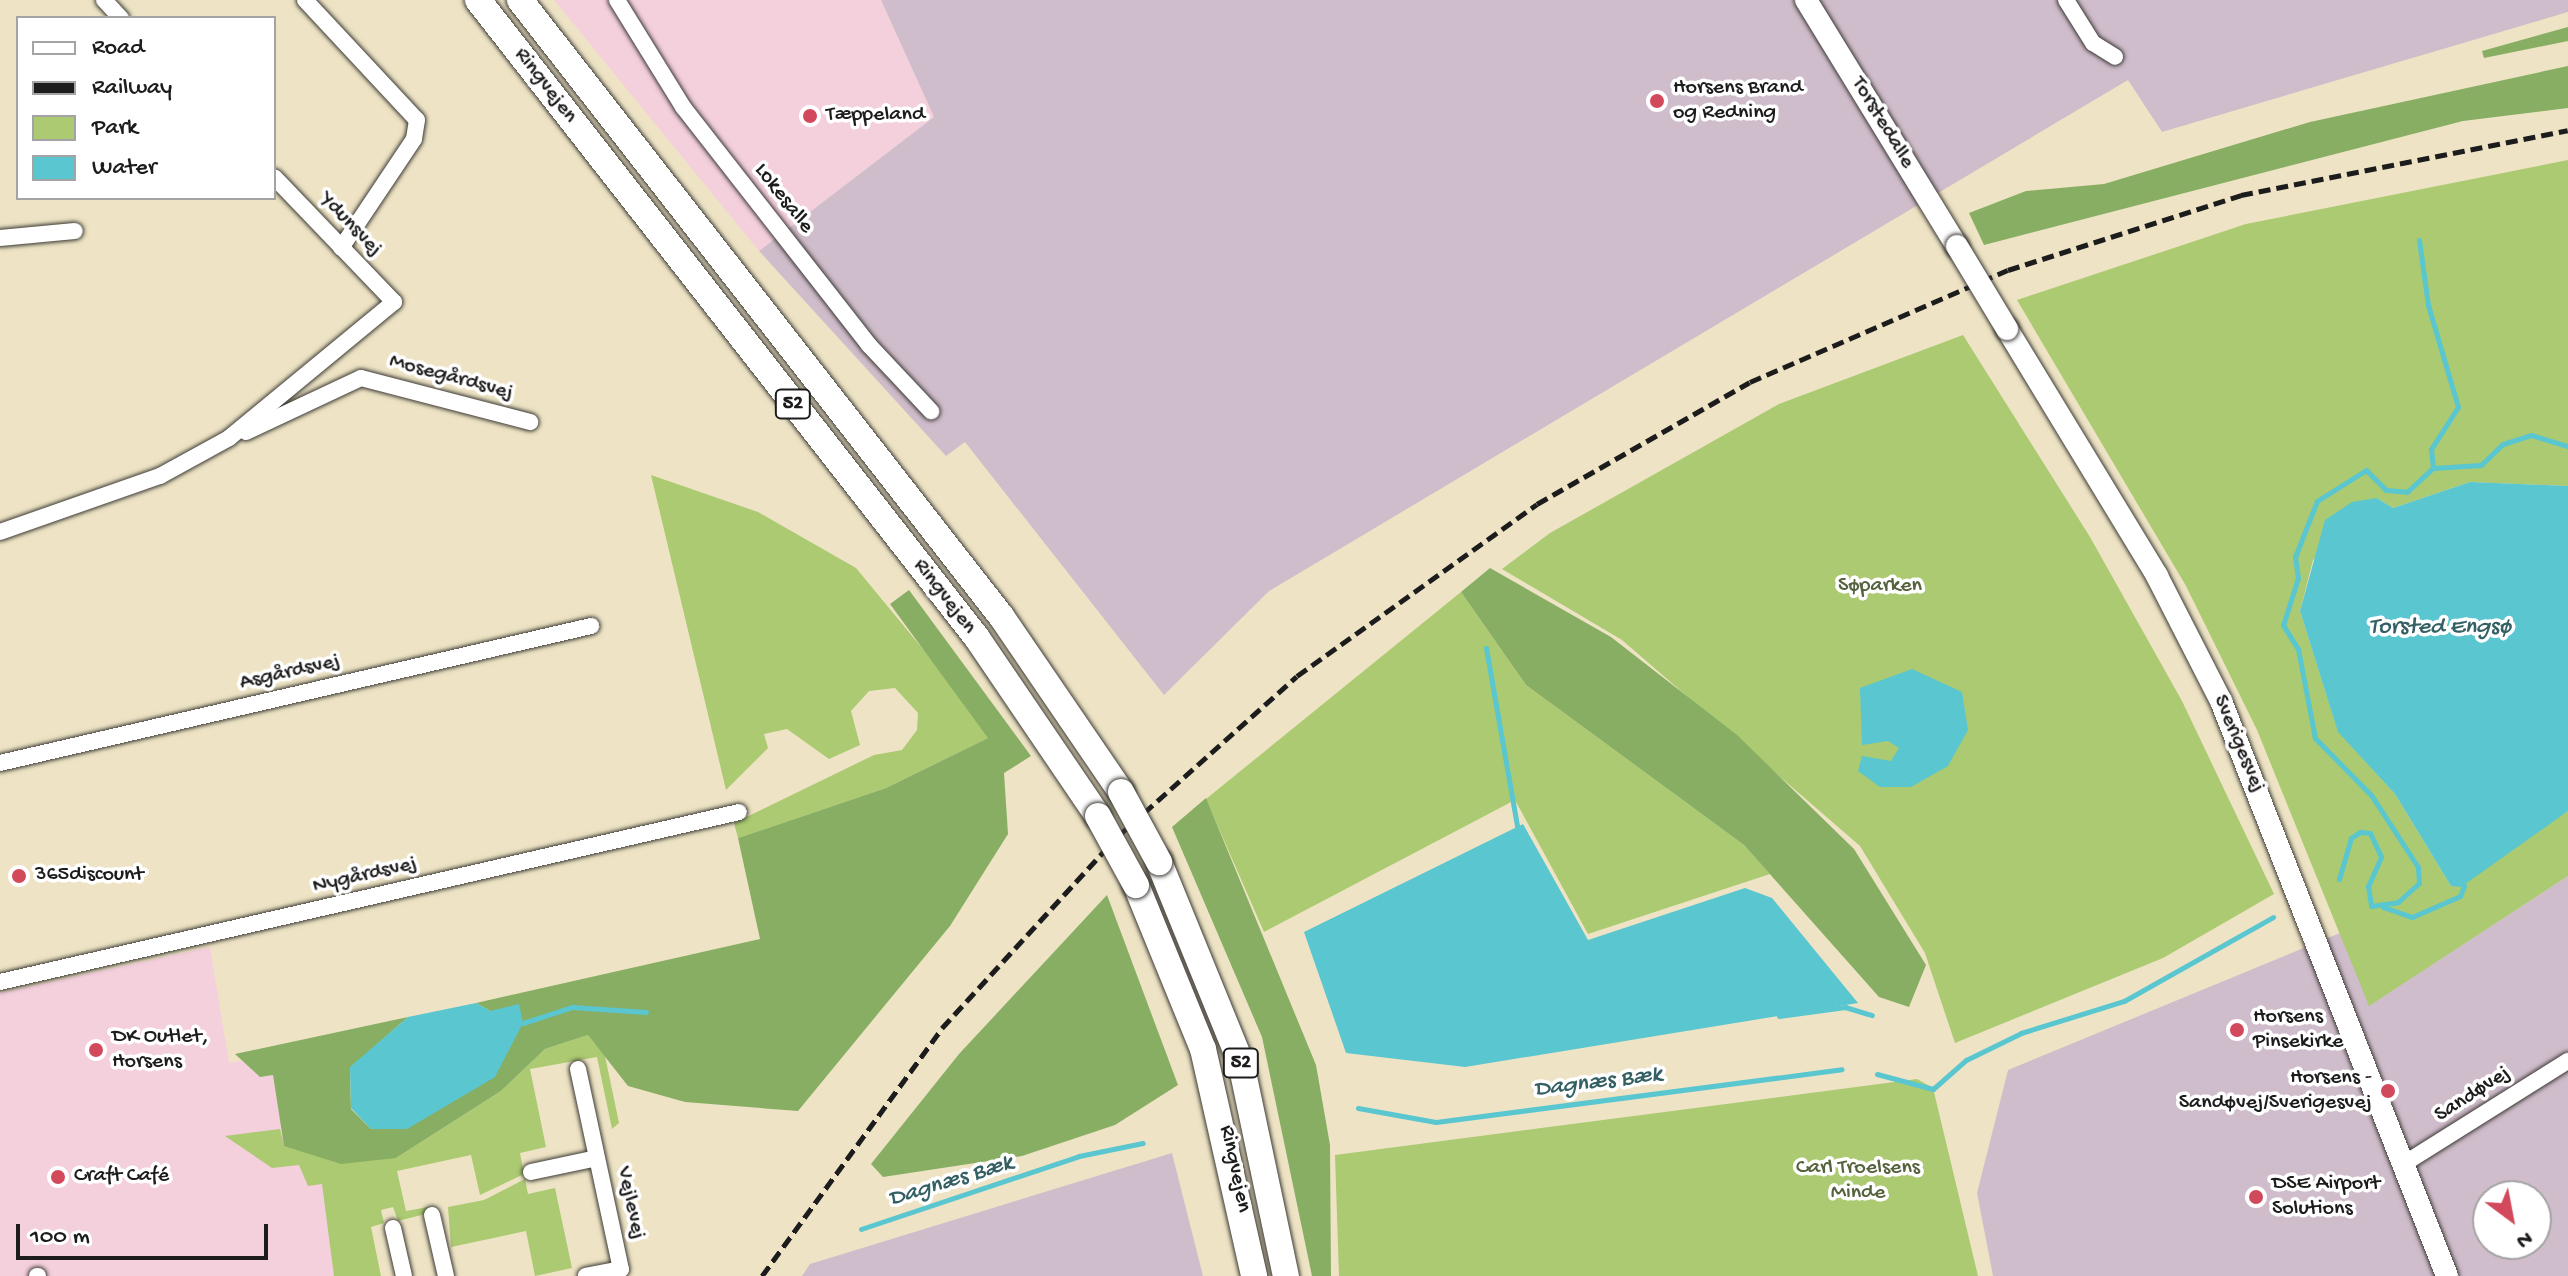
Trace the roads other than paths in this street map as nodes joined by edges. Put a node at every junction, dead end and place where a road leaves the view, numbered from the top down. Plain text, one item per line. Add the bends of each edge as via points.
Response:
1 (104, 0) edge
2 (305, 0) edge
3 (478, 0) edge
4 (520, 0) edge
5 (617, 0) edge
6 (1806, 0) edge
7 (2066, 0) edge
8 (119, 16) edge
9 (2115, 57) dead end
10 (276, 179) edge
11 (75, 231) dead end
12 (0, 238) edge
13 (1957, 246) joint
14 (341, 248) junction
15 (394, 302) joint
16 (931, 411) dead end
17 (530, 422) dead end
18 (229, 438) junction
19 (0, 532) edge
20 (591, 626) dead end
21 (0, 763) edge
22 (739, 812) dead end
23 (0, 982) edge
24 (2568, 1061) edge
25 (578, 1069) dead end
26 (597, 1158) junction
27 (2402, 1165) junction
28 (531, 1172) dead end
29 (432, 1215) dead end
30 (393, 1228) dead end
31 (404, 1276) edge
32 (446, 1276) edge
33 (586, 1276) edge
34 (1254, 1276) edge
35 (1286, 1276) edge
36 (2447, 1276) edge

1 - 8 street
2 - 14 street via 417,120 414,139
3 - 34 main road, Ringvejen / 52, bridge via 977,638 1098,816 1136,885 1203,1049
4 - 35 main road, Ringvejen / 52, bridge via 1001,616 1121,792 1159,862 1241,1063
5 - 16 street, Lokesalle via 683,107 869,345
6 - 13 street, Torstedalle
7 - 9 street via 2093,43
10 - 14 street, Ydunsvej
11 - 12 street
13 - 27 street, Sverigesvej, bridge via 2157,576 2221,701
14 - 15 street, Ydunsvej
15 - 18 street, Mosegårdsvej
17 - 18 street, Mosegårdsvej via 361,378
18 - 19 street, Mosegårdsvej via 160,476
20 - 21 street, Asgårdsvej
22 - 23 street, Nygårdsvej
24 - 27 street, Sandøvej
25 - 26 street, Vejlevej
26 - 28 street, Vejlevej
26 - 33 street, Vejlevej via 621,1269
27 - 36 street, Sverigesvej
29 - 32 street
30 - 31 street

